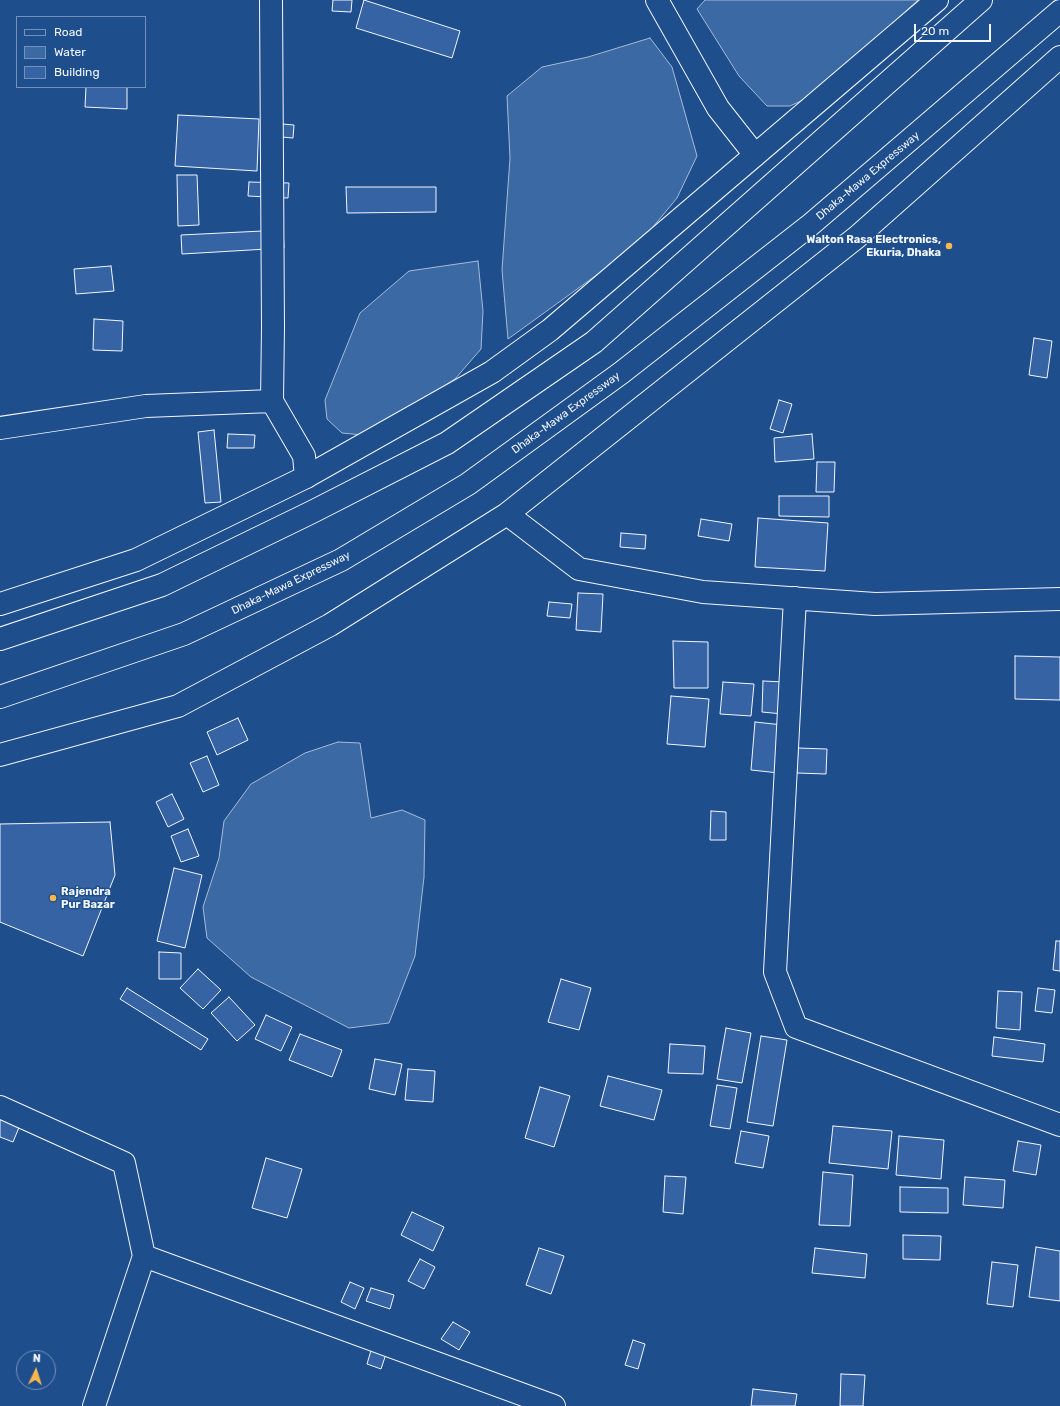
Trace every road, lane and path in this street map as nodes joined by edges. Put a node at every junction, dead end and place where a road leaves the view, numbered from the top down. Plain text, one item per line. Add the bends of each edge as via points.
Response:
1 (271, 0) edge
2 (657, 0) edge
3 (937, 0) edge
4 (982, 0) edge
5 (1060, 11) edge
6 (1060, 57) edge
7 (755, 155) junction
8 (272, 401) junction
9 (0, 428) edge
10 (306, 477) junction
11 (507, 514) junction
12 (795, 598) junction
13 (1060, 598) edge
14 (0, 604) edge
15 (0, 638) edge
16 (0, 697) edge
17 (0, 755) edge
18 (0, 1107) edge
19 (1060, 1125) edge
20 (144, 1256) junction
21 (94, 1406) edge
22 (554, 1406) edge

1 - 8 main road
2 - 7 main road via 718,108
3 - 7 main road
4 - 15 main road via 594,342 446,444 162,585
5 - 16 main road, Dhaka-Mawa Expressway via 809,226 622,373 468,484 340,560 184,634
6 - 11 main road via 857,237
7 - 10 main road via 550,330 492,372
8 - 9 main road via 146,406
8 - 10 main road via 304,456
10 - 14 main road via 136,560
11 - 12 main road via 579,569 703,592
11 - 17 main road via 330,625 178,706
12 - 13 main road via 875,604
12 - 19 main road via 775,972 796,1027
18 - 20 main road via 124,1163
20 - 21 main road
20 - 22 main road

